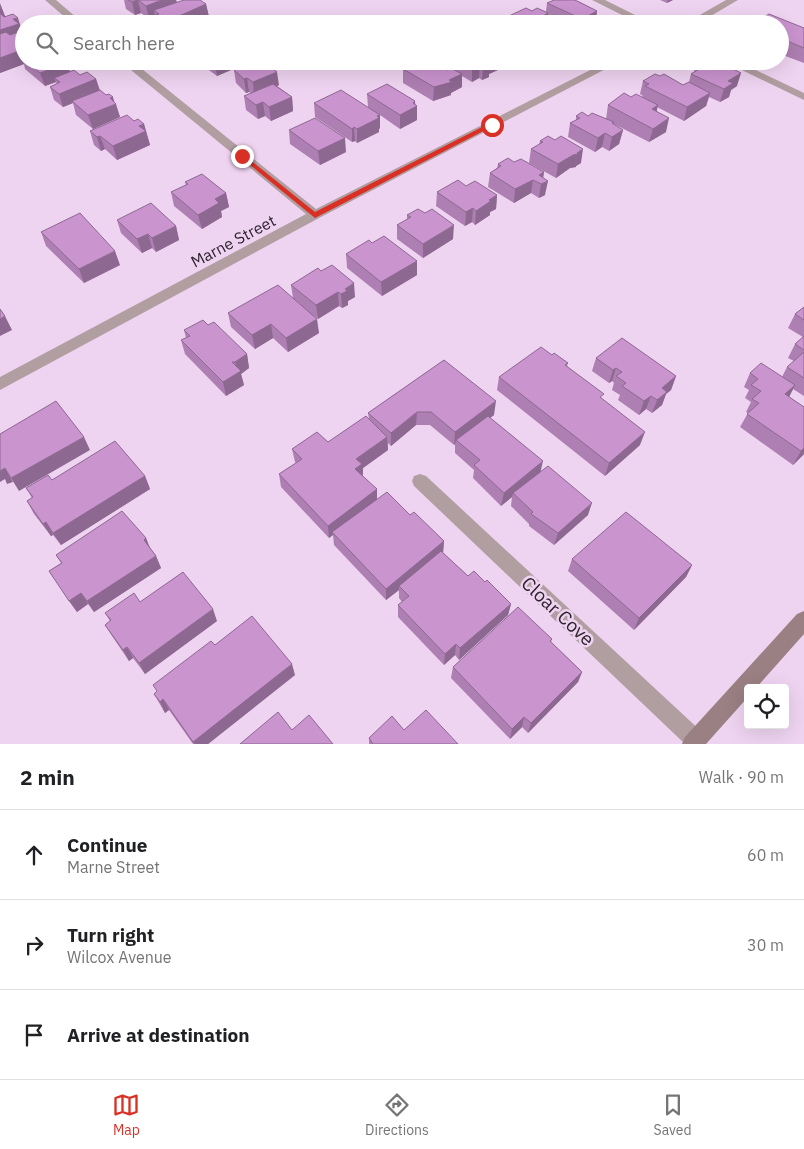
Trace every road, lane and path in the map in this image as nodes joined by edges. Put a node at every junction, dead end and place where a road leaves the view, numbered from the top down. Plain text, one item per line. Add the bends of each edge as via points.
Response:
1 (50, 0) edge
2 (596, 0) edge
3 (733, 0) edge
4 (68, 15) edge
5 (628, 15) edge
6 (706, 15) edge
7 (136, 70) edge
8 (599, 70) edge
9 (747, 70) edge
10 (804, 97) edge
11 (315, 216) junction
12 (0, 384) edge
13 (420, 481) dead end
14 (804, 620) edge
15 (694, 742) edge

1 - 4 street
2 - 5 street
3 - 6 street
7 - 11 street
8 - 11 street, Marne Street
9 - 10 street
11 - 12 street, Marne Street
13 - 15 street, Cloar Cove
14 - 15 street

